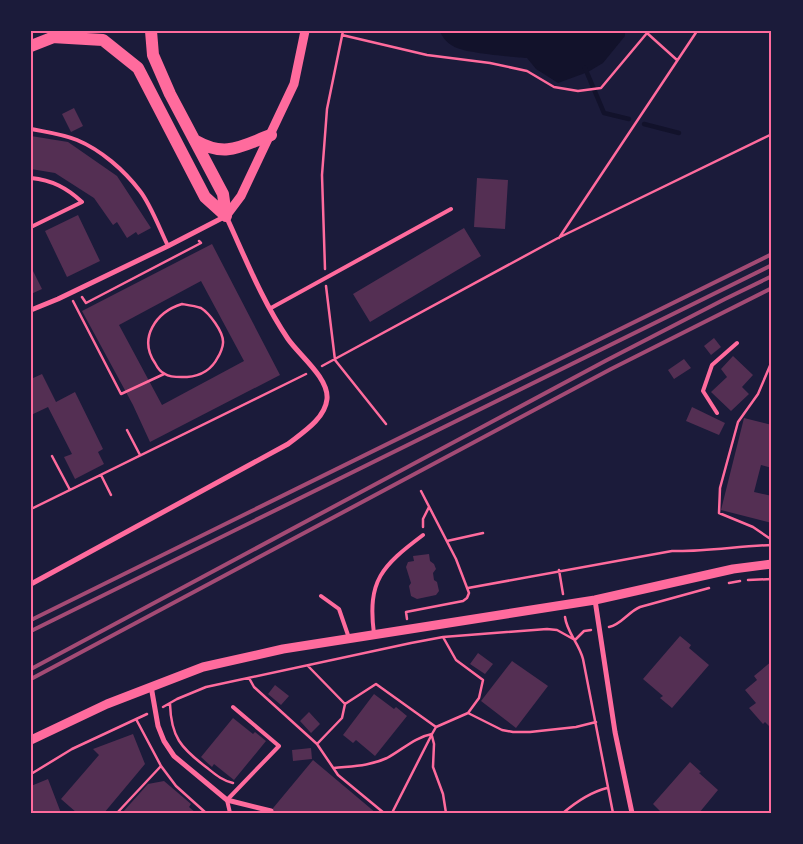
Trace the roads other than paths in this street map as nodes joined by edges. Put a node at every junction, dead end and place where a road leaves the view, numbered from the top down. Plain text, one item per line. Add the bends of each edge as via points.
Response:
1 (70, 31) edge
2 (151, 31) edge
3 (305, 31) edge
4 (52, 37) junction
5 (31, 46) edge
6 (31, 129) edge
7 (271, 135) junction
8 (195, 140) junction
9 (31, 178) edge
10 (451, 209) dead end
11 (226, 216) junction
12 (31, 227) edge
13 (168, 246) junction
14 (270, 308) junction
15 (31, 310) edge
16 (737, 343) dead end
17 (717, 413) dead end
18 (423, 535) road end
19 (772, 564) edge
20 (31, 584) edge
21 (320, 596) dead end
22 (595, 600) junction
23 (374, 634) junction
24 (349, 638) junction
25 (151, 686) junction
26 (233, 707) dead end
27 (31, 740) edge
28 (227, 800) junction
29 (271, 811) dead end
30 (230, 813) edge
31 (632, 813) edge

1 - 4 main road
2 - 8 main road via 153,55
3 - 7 street via 294,84
4 - 5 main road
4 - 11 main road via 103,40 138,68 205,197
6 - 13 lane via 64,136 102,154 141,192
7 - 8 main road via 228,150 209,148
7 - 11 street via 241,196
8 - 11 main road via 223,194
9 - 12 lane via 55,183 82,202
10 - 14 lane
11 - 13 street
11 - 14 street
13 - 15 street
14 - 20 street via 288,340 315,370 324,386 327,398 323,411 313,424 288,444
16 - 17 lane via 712,365 703,391
18 - 23 lane via 398,554 378,578 371,612
19 - 22 street via 733,569
21 - 24 lane via 339,609
22 - 23 street
22 - 31 street via 615,732
23 - 24 street
24 - 25 street via 203,666
25 - 27 street
25 - 28 street via 164,741 174,756
26 - 28 lane via 279,746
28 - 29 street
28 - 30 lane

